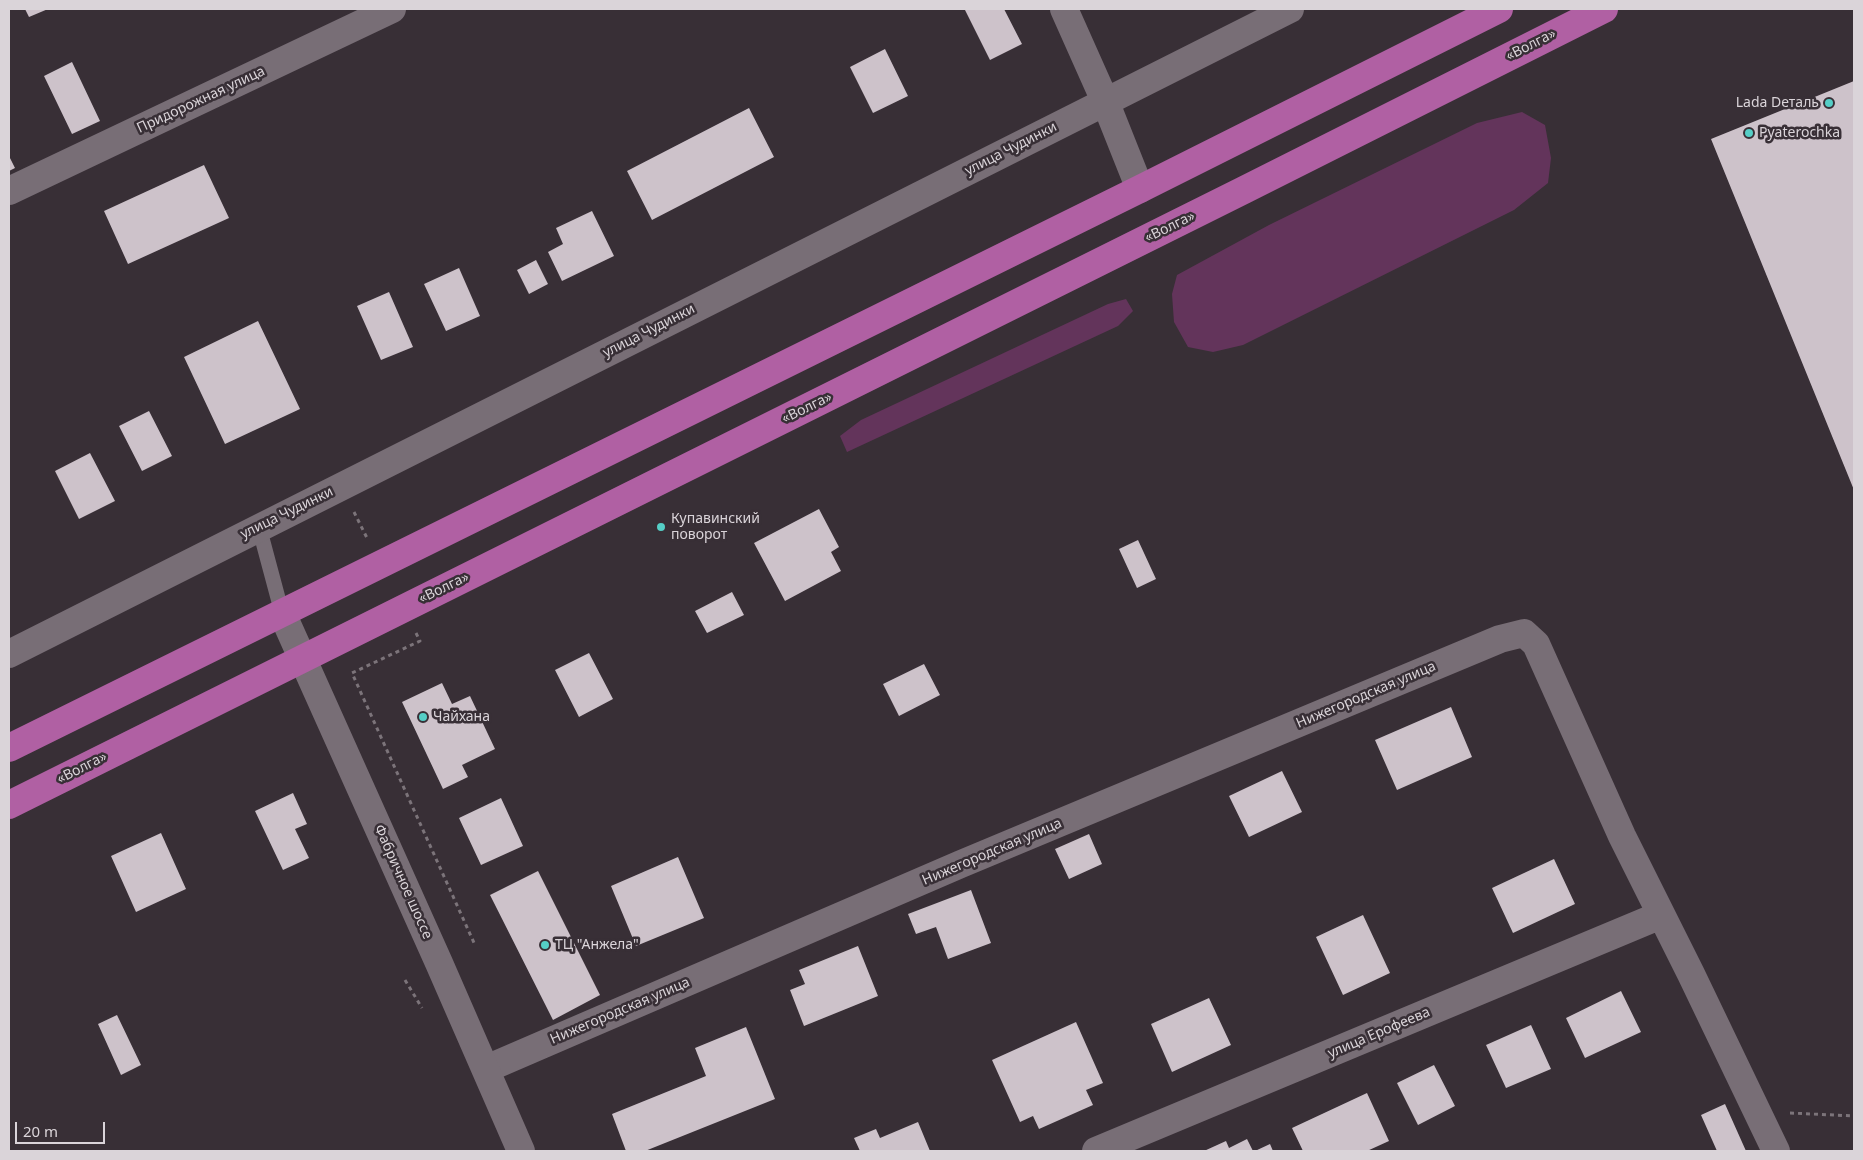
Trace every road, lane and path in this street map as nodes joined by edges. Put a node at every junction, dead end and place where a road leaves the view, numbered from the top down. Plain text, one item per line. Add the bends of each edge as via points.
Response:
1 (392, 9) edge
2 (1064, 9) edge
3 (1290, 9) edge
4 (1499, 9) edge
5 (1604, 9) edge
6 (1105, 101) junction
7 (1140, 189) junction
8 (9, 191) edge
9 (259, 526) junction
10 (282, 613) junction
11 (414, 630) dead end
12 (9, 654) edge
13 (303, 659) junction
14 (9, 748) edge
15 (9, 805) edge
16 (1661, 915) junction
17 (475, 945) dead end
18 (405, 980) dead end
19 (422, 1008) dead end
20 (486, 1069) junction
21 (1760, 1116) junction
22 (1854, 1116) edge
23 (521, 1151) edge
24 (1096, 1151) edge
25 (1776, 1151) edge

1 - 8 street, Придорожная улица
2 - 6 street
3 - 6 street, улица Чудинки
4 - 7 highway
5 - 13 highway, «Волга»
6 - 7 street
6 - 9 street, улица Чудинки
7 - 10 highway
9 - 10 lane
9 - 12 street, улица Чудинки
10 - 13 street, Фабричное шоссе
10 - 14 highway
11 - 17 path via 420,641 352,673
13 - 15 highway, «Волга»
13 - 20 street, Фабричное шоссе
16 - 20 street, Нижегородская улица via 1536,644 1524,633 1500,639 961,864
16 - 21 street
16 - 24 street, улица Ерофеева
18 - 19 path
20 - 23 street, Фабричное шоссе
21 - 22 path via 1791,1112
21 - 25 street

